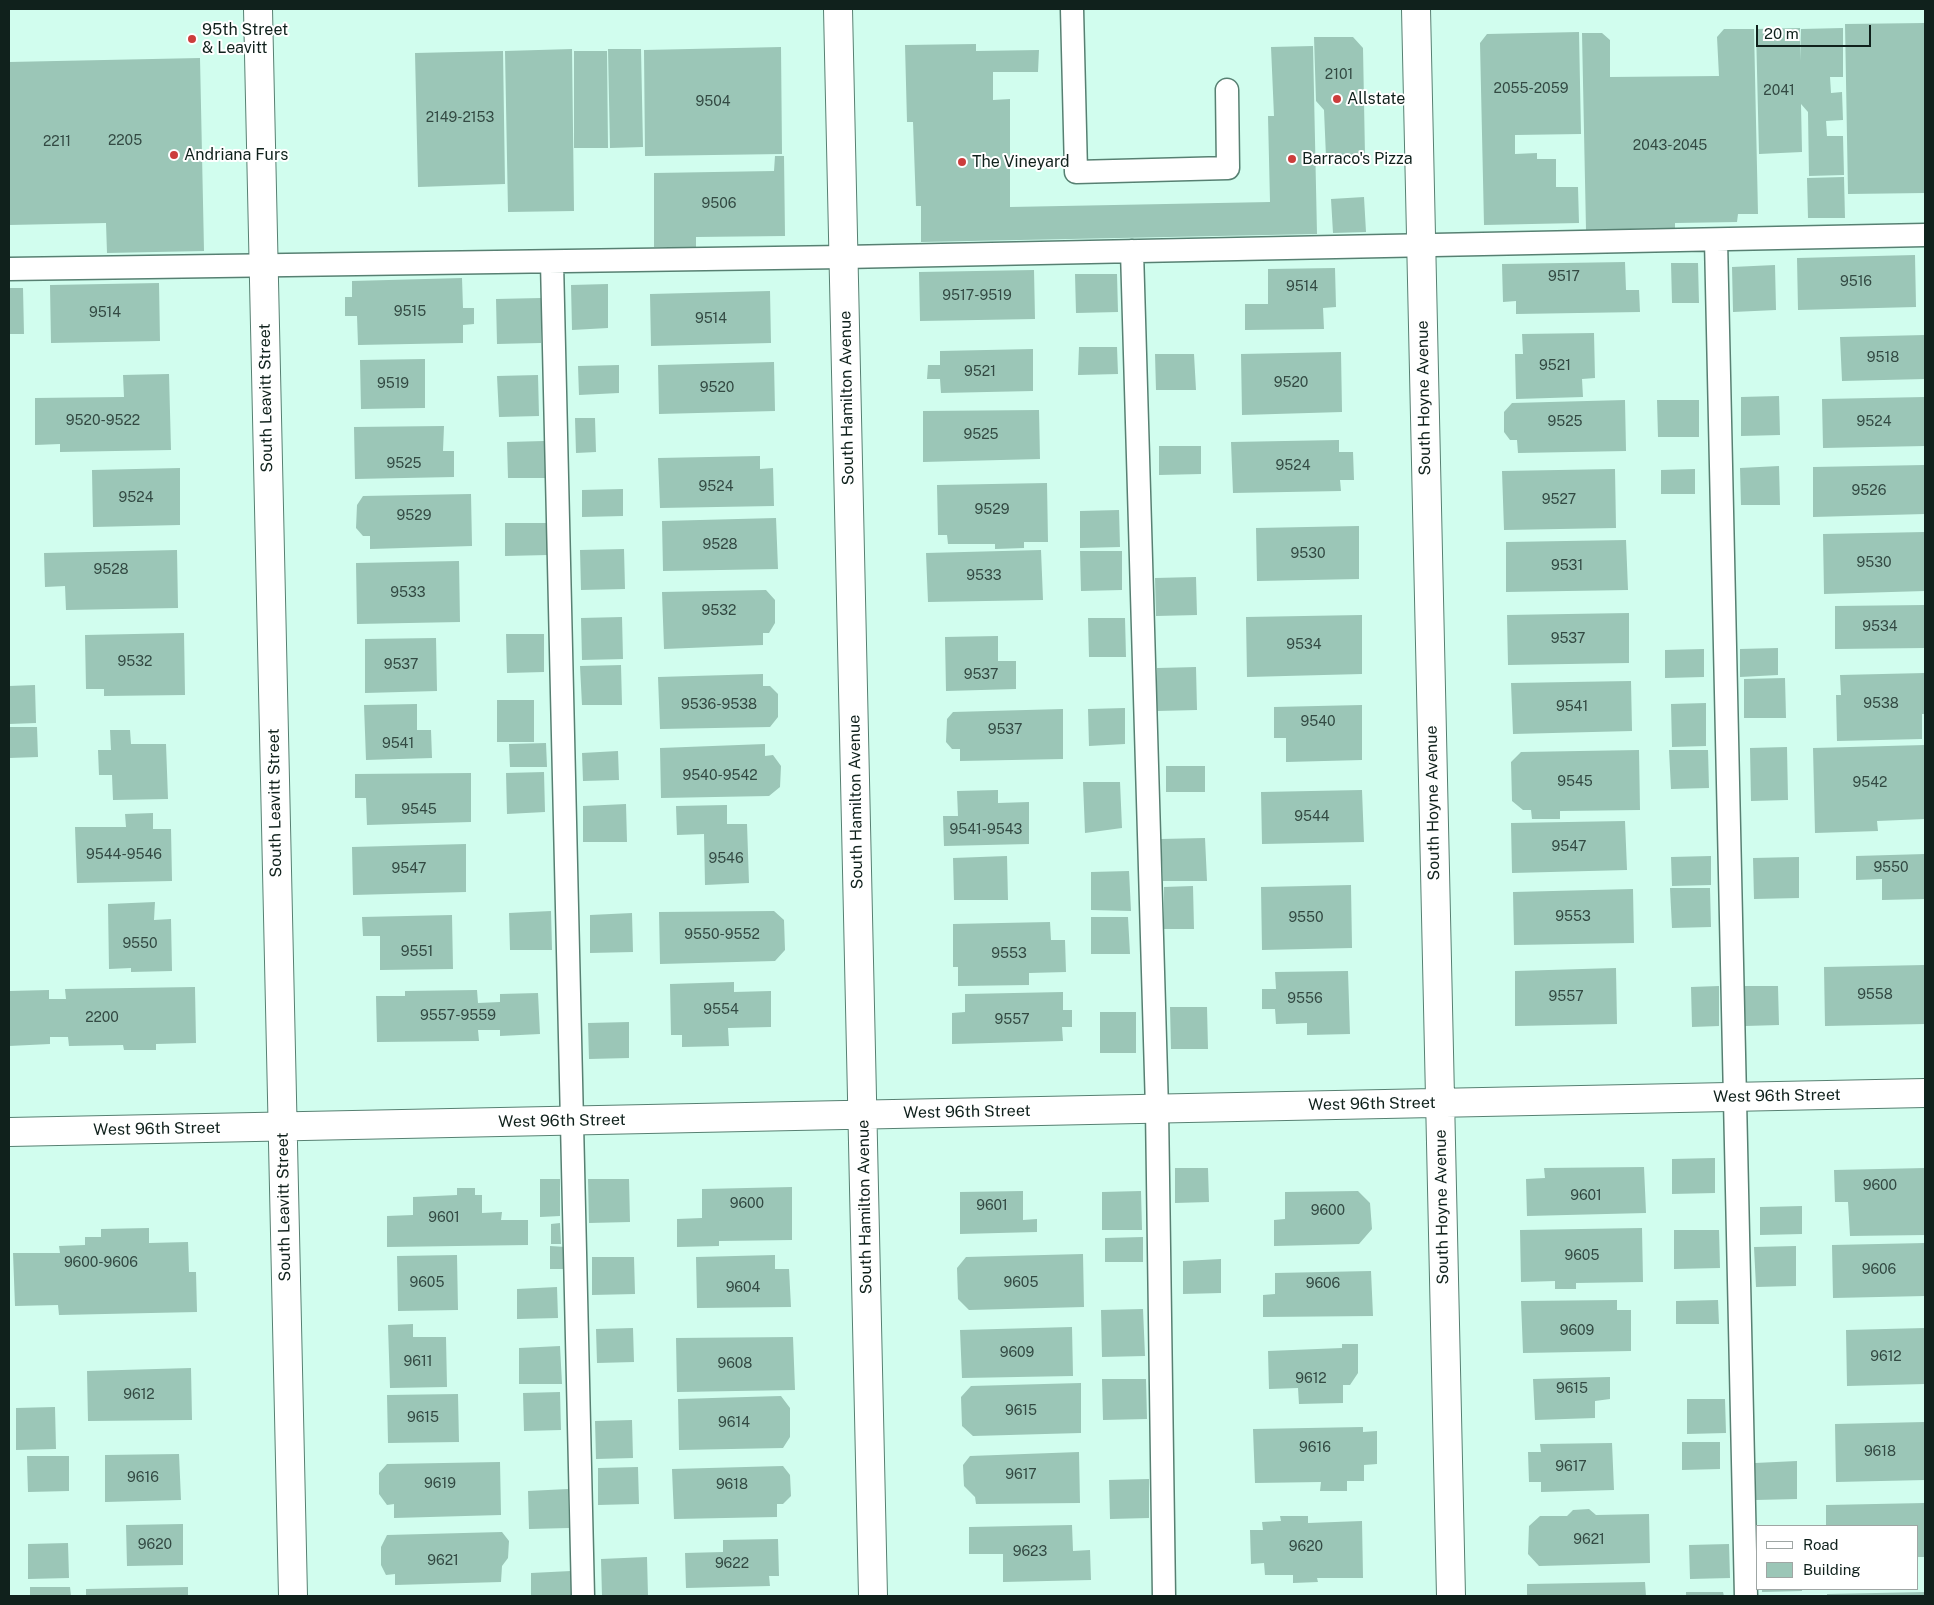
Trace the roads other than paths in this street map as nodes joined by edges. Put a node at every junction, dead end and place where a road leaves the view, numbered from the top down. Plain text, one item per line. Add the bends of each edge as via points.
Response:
1 (258, 9) edge
2 (838, 9) edge
3 (1072, 9) edge
4 (1416, 9) edge
5 (1227, 90) dead end
6 (1925, 235) edge
7 (1716, 240) junction
8 (1421, 244) junction
9 (1132, 251) junction
10 (844, 257) junction
11 (552, 262) junction
12 (264, 265) junction
13 (9, 269) edge
14 (1925, 1093) edge
15 (1735, 1098) junction
16 (1440, 1103) junction
17 (1157, 1109) junction
18 (863, 1115) junction
19 (572, 1120) junction
20 (283, 1126) junction
21 (9, 1132) edge
22 (293, 1596) edge
23 (582, 1596) edge
24 (873, 1596) edge
25 (1164, 1596) edge
26 (1451, 1596) edge
27 (1746, 1596) edge

1 - 12 street, South Leavitt Street
2 - 10 street, South Hamilton Avenue
3 - 5 lane via 1076,172 1228,168
4 - 8 street, South Hoyne Avenue
6 - 7 lane
7 - 8 lane
7 - 15 lane
8 - 9 lane
8 - 16 street, South Hoyne Avenue
9 - 10 lane
9 - 17 lane
10 - 11 lane
10 - 18 street, South Hamilton Avenue
11 - 12 lane
11 - 19 lane
12 - 13 lane
12 - 20 street, South Leavitt Street
14 - 15 street, West 96th Street
15 - 16 street, West 96th Street
15 - 27 lane
16 - 17 street, West 96th Street
16 - 26 street, South Hoyne Avenue
17 - 18 street, West 96th Street
17 - 25 lane
18 - 19 street, West 96th Street
18 - 24 street, South Hamilton Avenue
19 - 20 street, West 96th Street
19 - 23 lane
20 - 21 street, West 96th Street
20 - 22 street, South Leavitt Street

